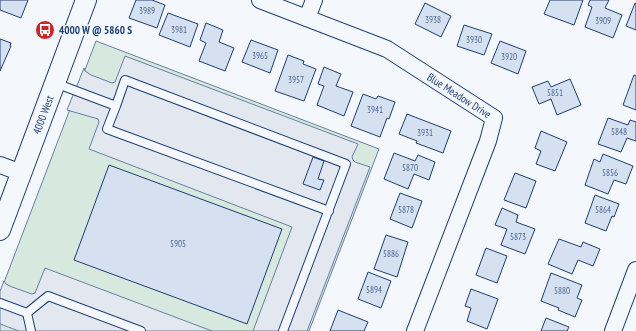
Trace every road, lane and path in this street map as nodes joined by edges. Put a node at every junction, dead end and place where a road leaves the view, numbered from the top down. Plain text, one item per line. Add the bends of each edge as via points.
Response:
1 (86, 0) edge
2 (260, 0) edge
3 (314, 0) edge
4 (307, 18) junction
5 (55, 83) junction
6 (116, 106) junction
7 (0, 165) edge
8 (22, 173) junction
9 (329, 211) junction
10 (0, 230) edge
11 (636, 270) edge
12 (0, 304) edge
13 (27, 313) junction
14 (31, 331) edge
15 (141, 331) edge
16 (283, 331) edge
17 (415, 331) edge
18 (613, 331) edge

1 - 5 street, 4000 West
2 - 4 street, Blue Meadow Drive
3 - 4 street
4 - 17 street, Blue Meadow Drive via 387,49 494,118 488,141
5 - 6 lane
5 - 8 street, 4000 West
6 - 9 lane via 107,130
6 - 9 lane via 125,80 346,164
7 - 8 street
8 - 10 street, 4000 West
9 - 16 lane
11 - 18 street
12 - 13 lane
13 - 14 lane
13 - 15 lane via 48,296

